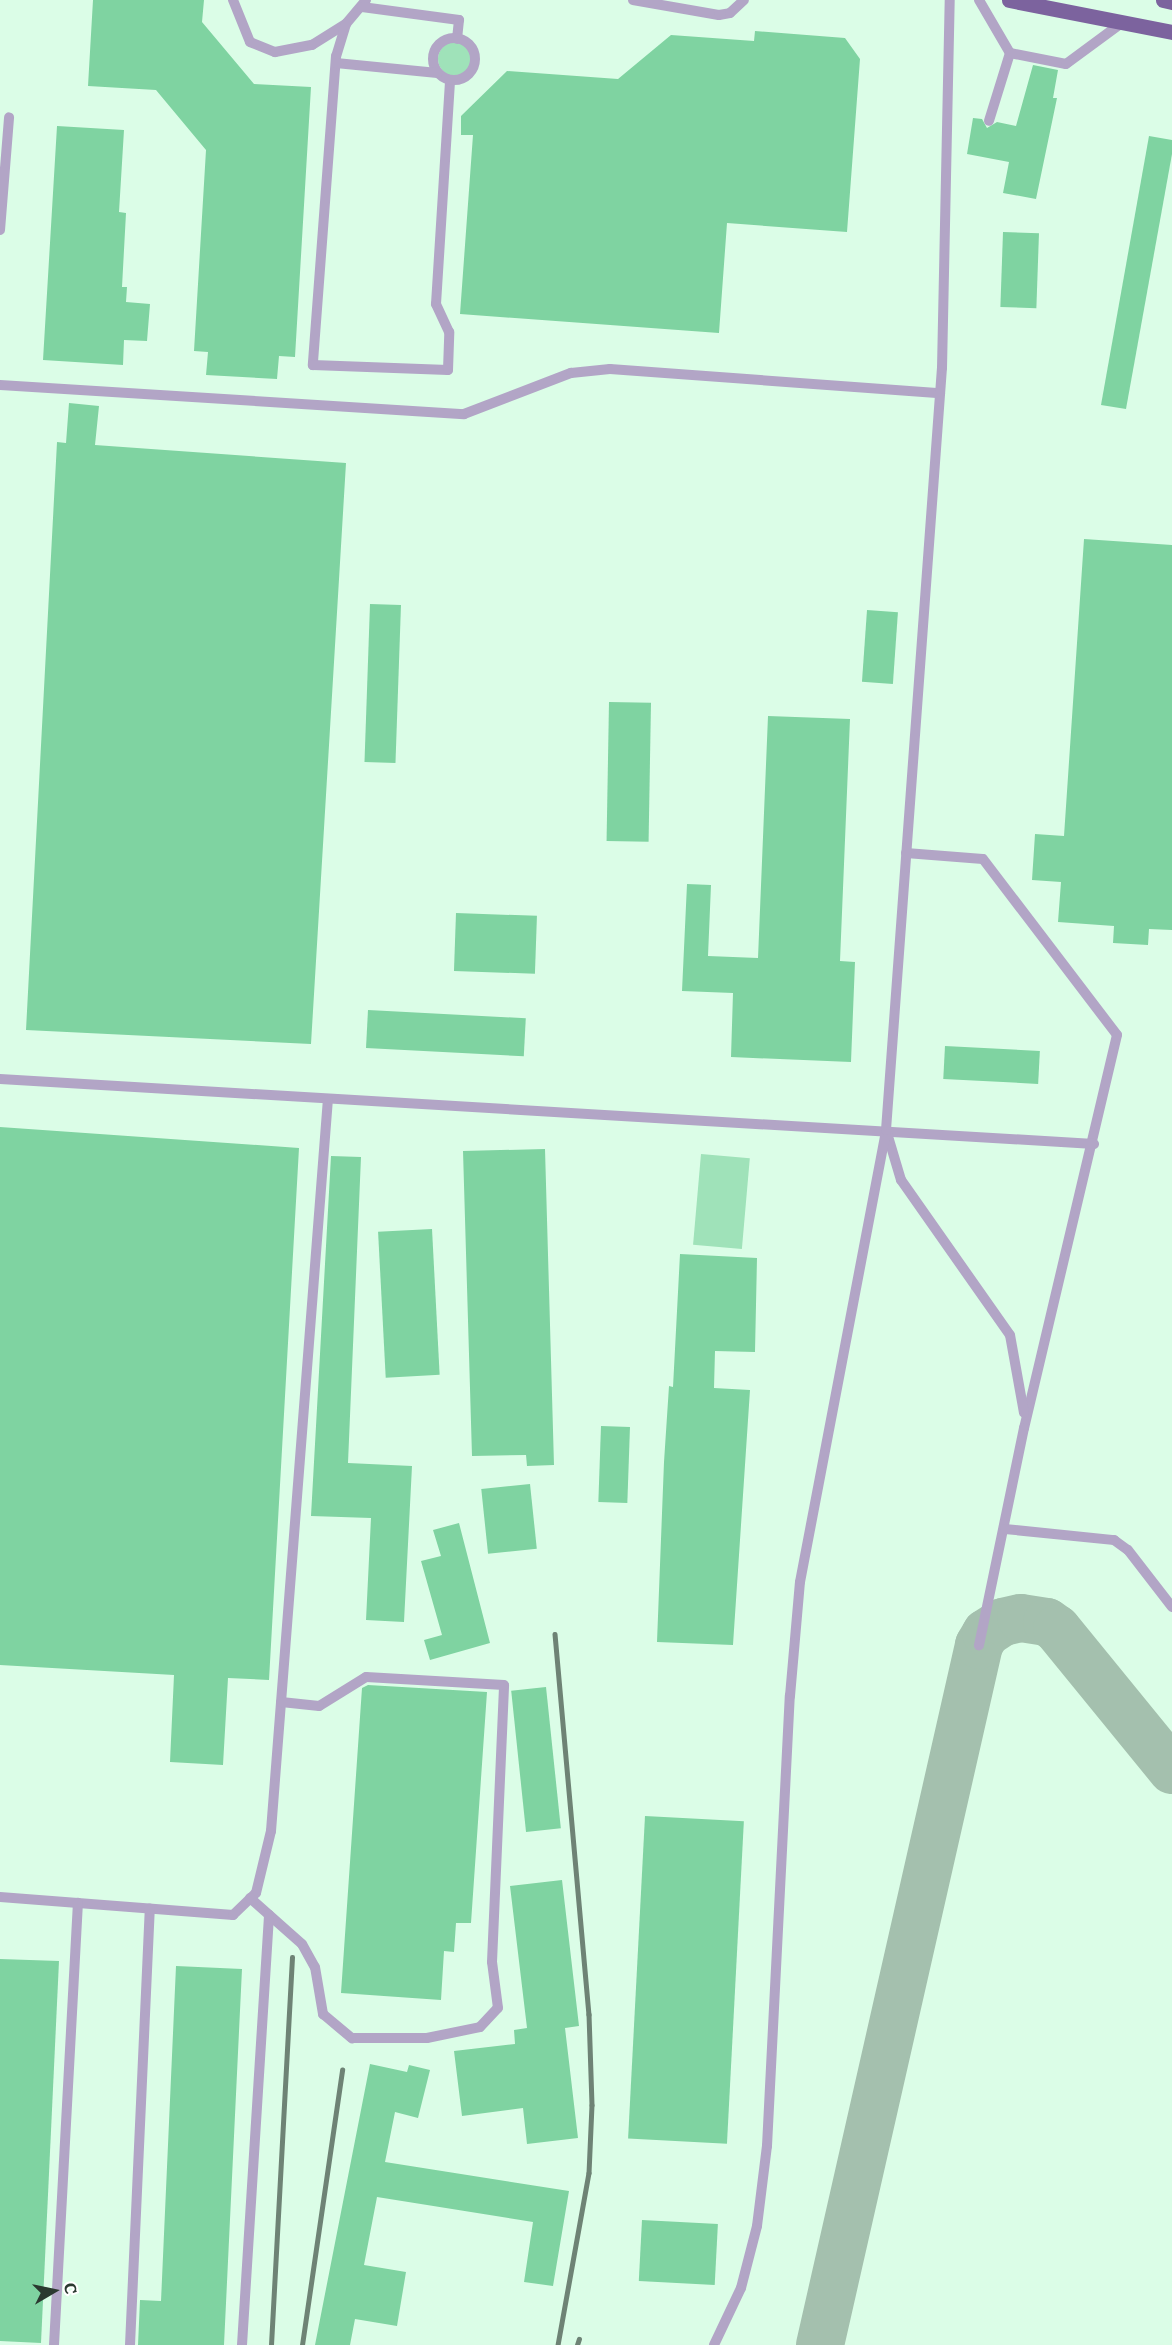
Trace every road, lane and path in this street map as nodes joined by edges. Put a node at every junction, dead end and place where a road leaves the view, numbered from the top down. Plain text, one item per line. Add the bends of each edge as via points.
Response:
1 (233, 0) edge
2 (633, 0) edge
3 (744, 0) edge
4 (950, 0) edge
5 (979, 0) edge
6 (1009, 0) edge
7 (1163, 0) edge
8 (1172, 2) edge
9 (364, 4) edge
10 (1123, 22) junction
11 (346, 24) junction
12 (1172, 32) edge
13 (457, 39) junction
14 (1010, 53) junction
15 (336, 63) junction
16 (438, 73) junction
17 (450, 80) junction
18 (9, 117) dead end
19 (989, 121) dead end
20 (0, 230) edge
21 (0, 385) edge
22 (940, 393) junction
23 (906, 854) junction
24 (0, 1079) edge
25 (328, 1099) junction
26 (886, 1130) junction
27 (1094, 1144) junction
28 (1024, 1428) junction
29 (1005, 1529) junction
30 (1172, 1607) edge
31 (979, 1645) dead end
32 (281, 1702) junction
33 (0, 1897) edge
34 (250, 1898) junction
35 (78, 1903) junction
36 (150, 1908) junction
37 (269, 1915) junction
38 (54, 2345) edge
39 (130, 2345) edge
40 (242, 2345) edge
41 (714, 2345) edge

1 - 11 lane via 250,42 275,52 312,45
2 - 3 lane via 719,15 730,14
4 - 22 lane
5 - 14 lane
6 - 10 main road
7 - 8 main road
9 - 11 lane
9 - 13 lane via 459,20
10 - 12 main road
10 - 14 lane via 1066,64
11 - 15 lane
13 - 16 lane via 441,42 434,51
13 - 17 lane via 471,46 474,67 468,76
14 - 19 lane
15 - 16 lane
15 - 17 lane via 313,365 448,370 449,332 436,304
16 - 17 lane
18 - 20 lane
21 - 22 lane via 464,414 571,373 610,369
22 - 23 lane
23 - 26 lane
23 - 27 lane via 983,859 1117,1035
24 - 25 lane
25 - 26 lane
25 - 32 lane
26 - 27 lane
26 - 28 lane via 901,1180 1010,1335 1023,1398
26 - 41 lane via 800,1582 789,1696 766,2146 757,2226 741,2288
27 - 28 lane
28 - 29 lane
29 - 30 lane via 1114,1540 1128,1550
29 - 31 lane
32 - 34 lane via 268,1851 256,1893
32 - 37 lane via 319,1706 366,1677 504,1685 492,1962 498,2008 480,2027 427,2038 352,2038 323,2014 315,1967 302,1944
33 - 35 lane
34 - 36 lane via 233,1915
34 - 37 lane
35 - 36 lane
35 - 38 lane
36 - 39 lane
37 - 40 lane

